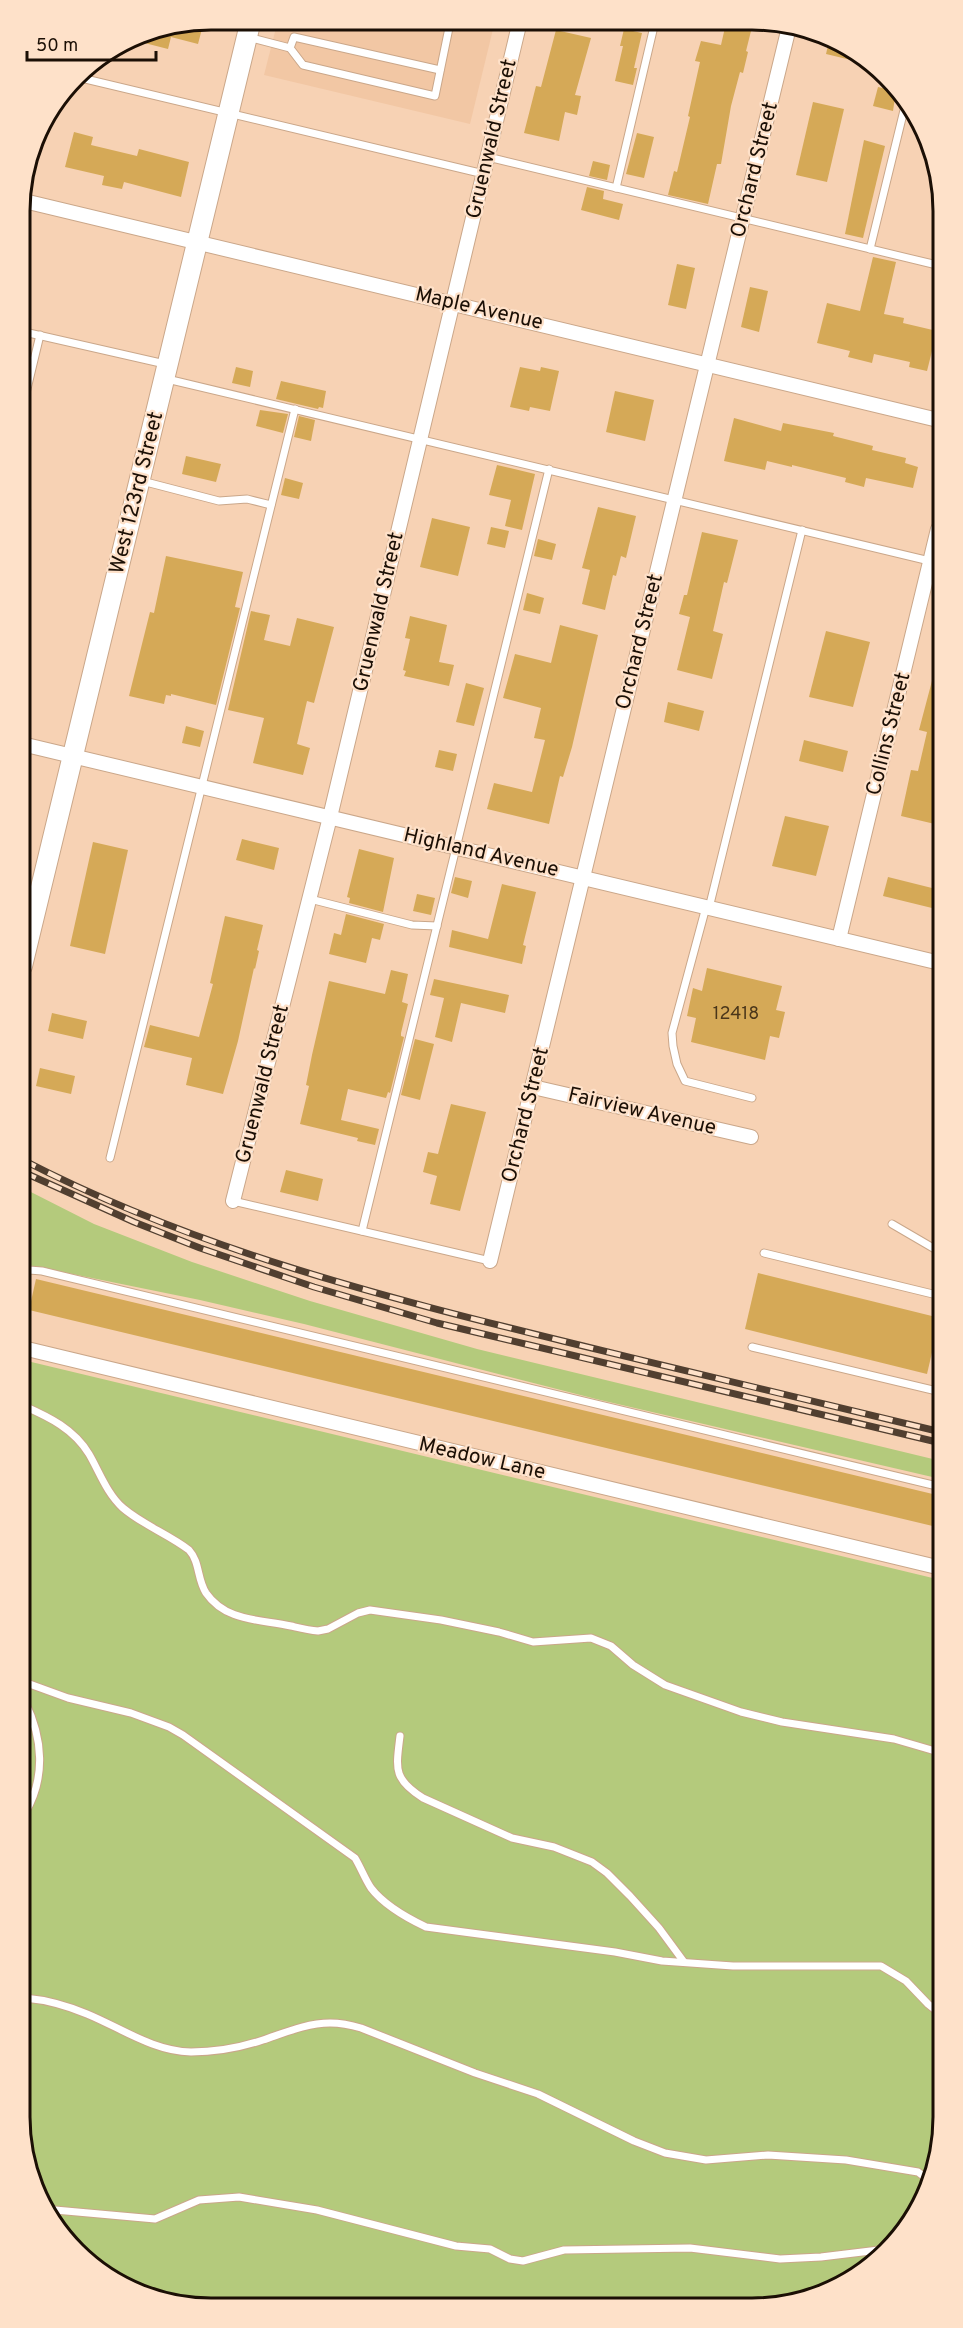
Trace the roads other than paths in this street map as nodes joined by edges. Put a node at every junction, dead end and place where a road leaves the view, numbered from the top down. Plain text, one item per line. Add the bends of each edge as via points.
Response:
1 (249, 30) edge
2 (253, 30) edge
3 (449, 30) edge
4 (518, 30) edge
5 (653, 30) edge
6 (788, 33) edge
7 (290, 48) junction
8 (440, 70) junction
9 (88, 79) edge
10 (229, 112) junction
11 (904, 112) edge
12 (488, 158) junction
13 (484, 174) junction
14 (616, 188) junction
15 (30, 202) edge
16 (743, 218) junction
17 (197, 244) junction
18 (870, 249) junction
19 (933, 264) edge
20 (453, 302) junction
21 (30, 333) edge
22 (40, 335) junction
23 (708, 363) junction
24 (166, 372) junction
25 (30, 377) edge
26 (295, 409) junction
27 (933, 419) edge
28 (421, 438) junction
29 (549, 469) junction
30 (140, 481) junction
31 (675, 500) junction
32 (271, 506) junction
33 (802, 530) junction
34 (933, 562) edge
35 (933, 566) edge
36 (30, 746) edge
37 (73, 756) junction
38 (202, 786) junction
39 (330, 817) junction
40 (456, 847) junction
41 (583, 878) junction
42 (310, 899) junction
43 (708, 908) junction
44 (437, 926) junction
45 (30, 933) edge
46 (839, 939) junction
47 (933, 961) edge
48 (533, 1087) junction
49 (752, 1098) dead end
50 (751, 1137) dead end
51 (110, 1158) dead end
52 (233, 1201) joint
53 (892, 1224) dead end
54 (362, 1231) junction
55 (933, 1248) edge
56 (764, 1253) dead end
57 (490, 1261) joint
58 (30, 1270) edge
59 (933, 1294) edge
60 (752, 1347) dead end
61 (30, 1350) edge
62 (933, 1390) edge
63 (30, 1409) edge
64 (933, 1485) edge
65 (933, 1566) edge
66 (30, 1684) edge
67 (30, 1713) edge
68 (400, 1736) dead end
69 (933, 1750) edge
70 (30, 1801) edge
71 (684, 1962) junction
72 (30, 1999) edge
73 (933, 2008) edge
74 (923, 2176) edge
75 (55, 2210) edge
76 (874, 2251) edge

1 - 10 street, West 123rd Street
2 - 7 lane
3 - 8 lane
4 - 12 street, Gruenwald Street
5 - 14 lane
6 - 16 street, Orchard Street
7 - 8 lane via 294,37
7 - 8 lane via 303,65 435,96
9 - 10 lane
10 - 13 lane
10 - 17 street, West 123rd Street
11 - 18 lane
12 - 13 street, Gruenwald Street
12 - 14 lane
13 - 20 street, Gruenwald Street
14 - 16 lane
15 - 17 street, Maple Avenue
16 - 18 lane
16 - 23 street, Orchard Street
17 - 20 street, Maple Avenue
17 - 24 street, West 123rd Street
18 - 19 lane
20 - 23 street, Maple Avenue
20 - 28 street, Gruenwald Street
21 - 22 lane
22 - 24 lane
22 - 25 lane
23 - 27 street, Maple Avenue
23 - 31 street, Orchard Street
24 - 26 lane
24 - 30 street, West 123rd Street
26 - 28 lane
26 - 32 lane
28 - 29 lane
28 - 39 street, Gruenwald Street
29 - 31 lane
29 - 40 lane
30 - 32 lane via 219,501 247,499
30 - 37 street, West 123rd Street
31 - 33 lane
31 - 41 street, Orchard Street
32 - 38 lane
33 - 34 lane
33 - 43 lane
35 - 46 street, Collins Street
36 - 37 street, Highland Avenue
37 - 38 street, Highland Avenue
37 - 45 street, West 123rd Street
38 - 39 street, Highland Avenue
38 - 51 lane
39 - 40 street, Highland Avenue
39 - 42 street, Gruenwald Street
40 - 41 street, Highland Avenue
40 - 44 lane
41 - 43 street, Highland Avenue
41 - 48 street, Orchard Street
42 - 44 lane via 412,925
42 - 52 street, Gruenwald Street
43 - 46 street, Highland Avenue
43 - 49 lane via 672,1034 673,1046 685,1081
44 - 54 lane
46 - 47 street, Highland Avenue
48 - 50 street, Fairview Avenue
48 - 57 street, Orchard Street
52 - 54 lane
53 - 55 lane
54 - 57 lane
56 - 59 lane
58 - 64 lane
60 - 62 lane
61 - 65 street, Meadow Lane
63 - 69 lane via 74,1435 114,1498 129,1512 189,1550 207,1594 233,1616 318,1631 370,1610 441,1620 533,1641 591,1638 611,1646 665,1685 741,1712 894,1739
66 - 71 lane via 152,1719 183,1735 355,1858 380,1898 426,1927
67 - 70 lane via 41,1762 40,1778
68 - 71 lane via 397,1766 403,1784 410,1790 512,1838 554,1847 592,1862 630,1896
71 - 73 lane via 733,1966 881,1966 906,1981
72 - 74 lane via 88,2014 166,2049 187,2052 234,2048 308,2025 344,2024 538,2094 665,2153 706,2160 768,2155 846,2160
75 - 76 lane via 155,2219 199,2200 239,2197 317,2210 456,2246 490,2249 523,2261 564,2250 690,2248 780,2259

